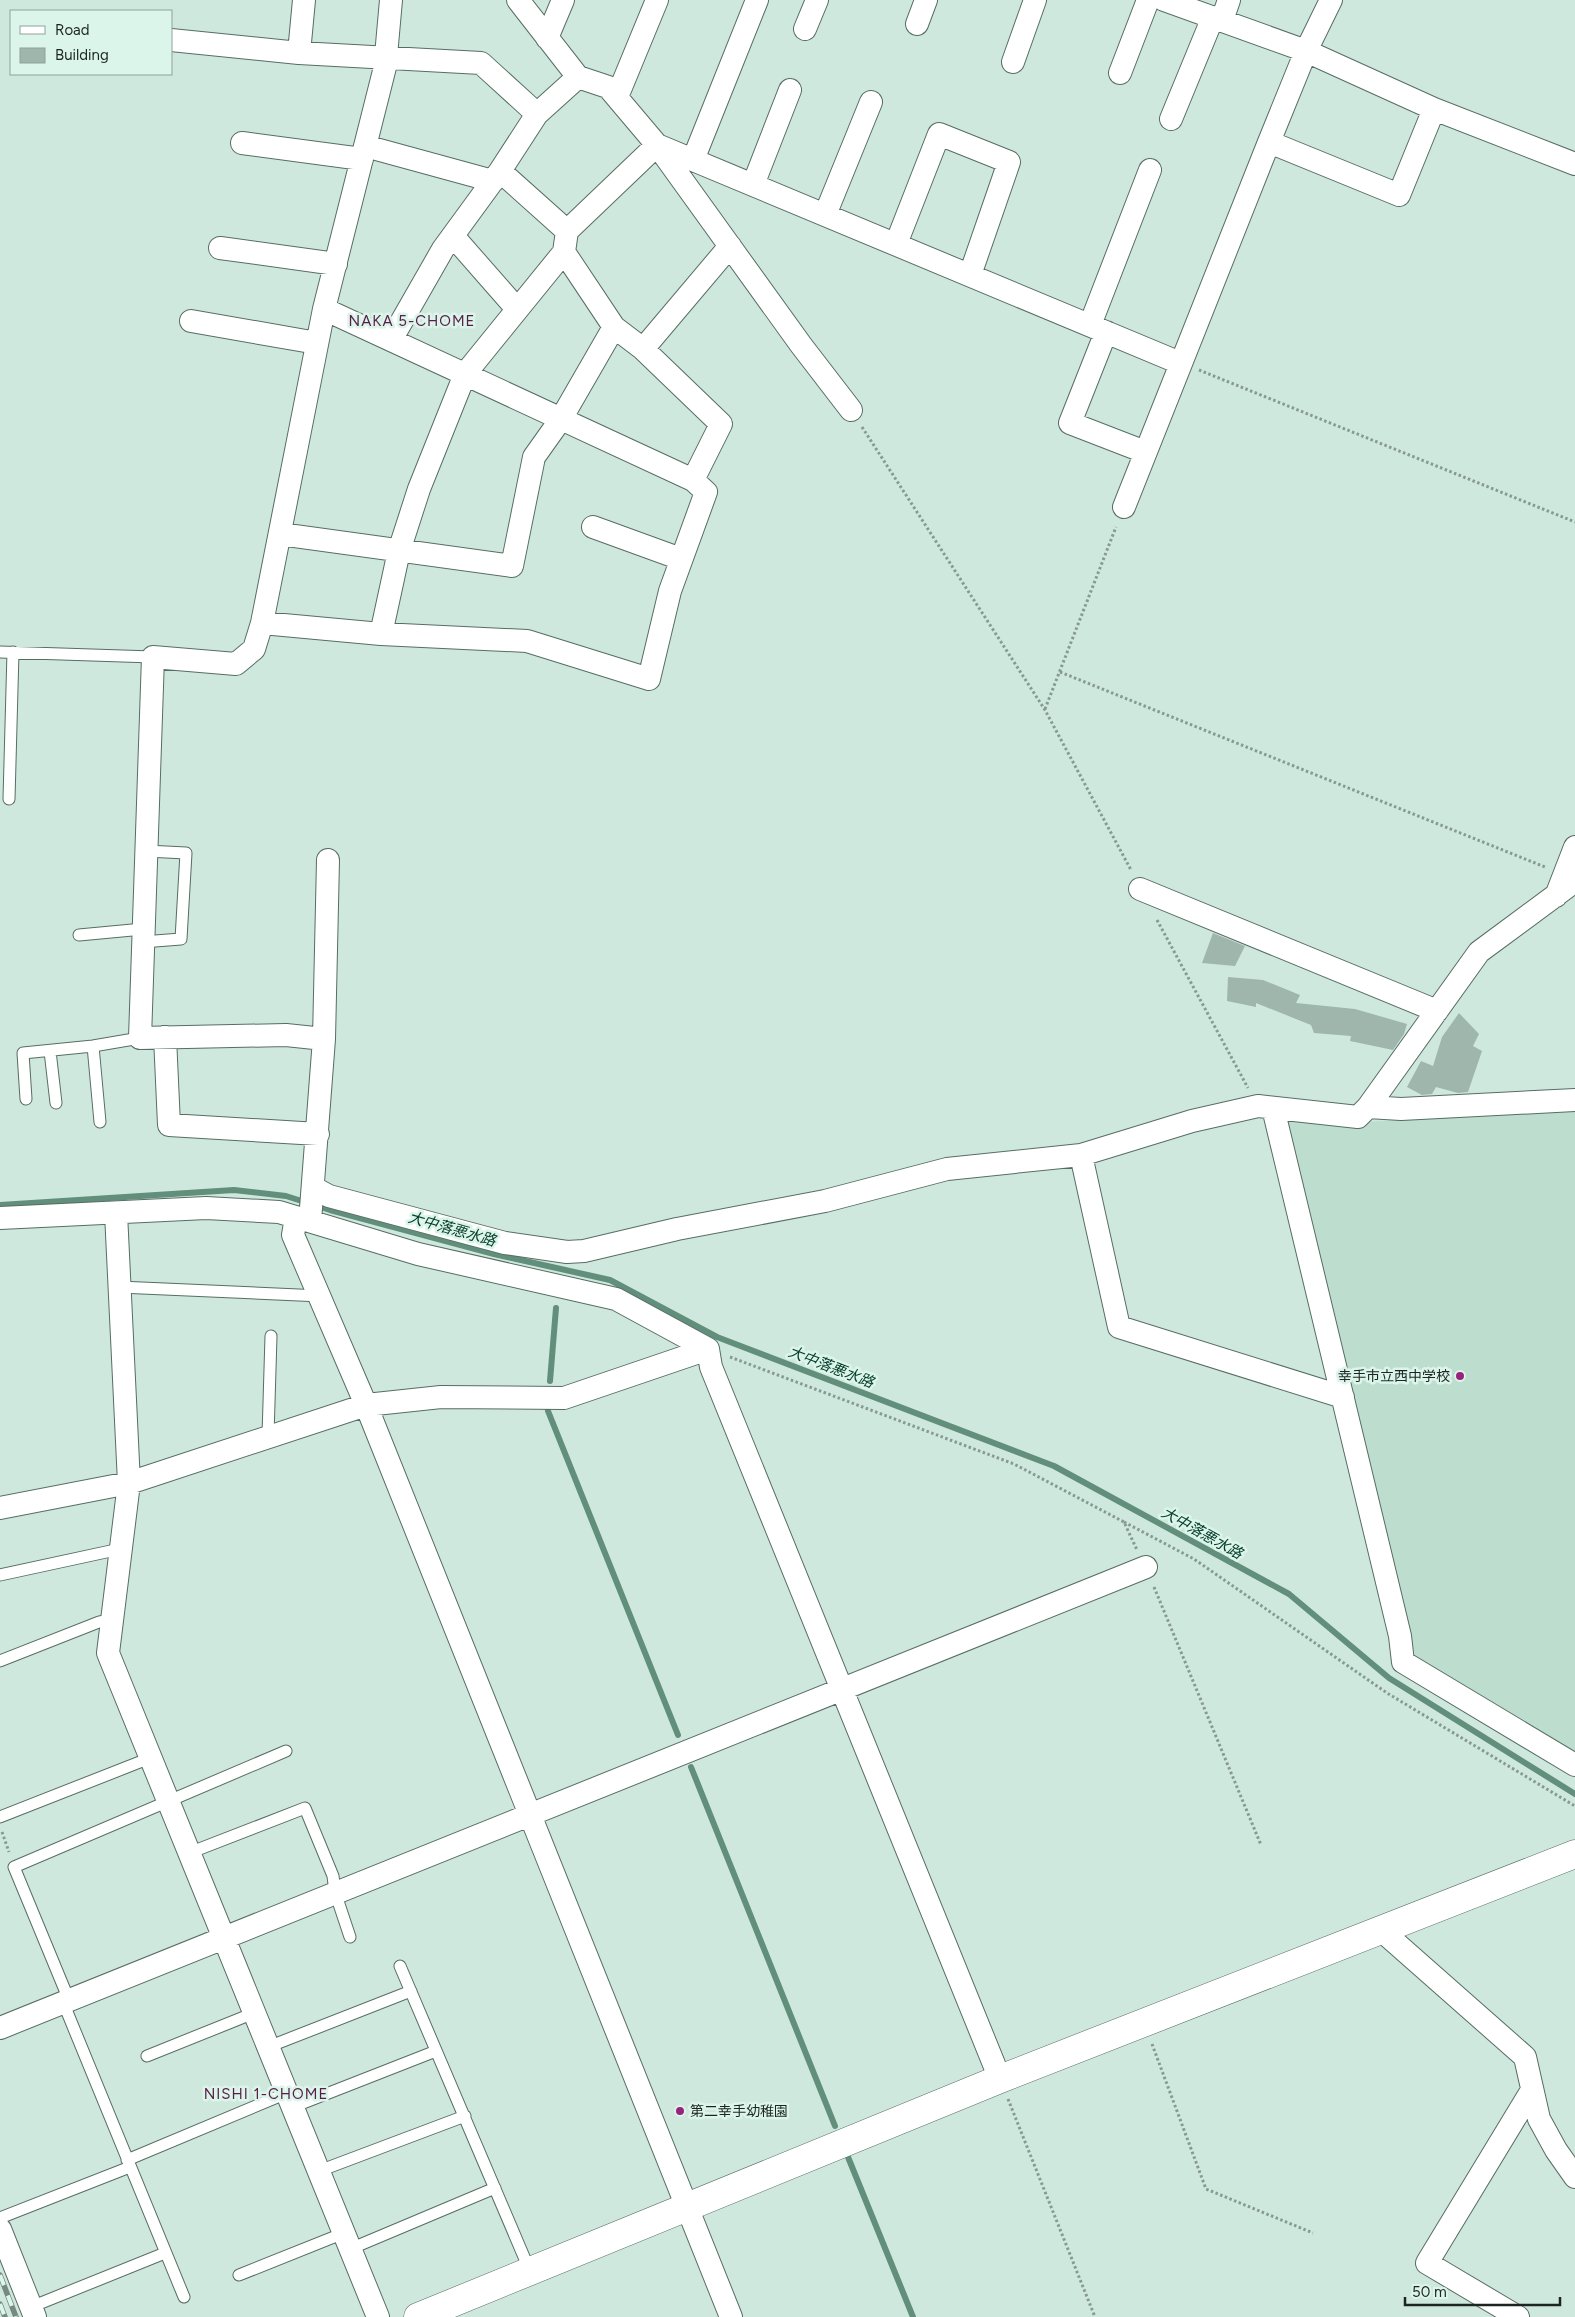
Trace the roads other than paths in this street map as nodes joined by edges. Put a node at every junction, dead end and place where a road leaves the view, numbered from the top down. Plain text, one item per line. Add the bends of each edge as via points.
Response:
1 (304, 0) edge
2 (391, 0) edge
3 (518, 0) edge
4 (563, 0) edge
5 (657, 0) edge
6 (757, 0) edge
7 (817, 0) edge
8 (926, 0) edge
9 (1035, 0) edge
10 (1148, 0) edge
11 (1331, 0) edge
12 (1177, 2) edge
13 (1221, 12) edge
14 (917, 24) dead end
15 (805, 29) dead end
16 (547, 38) junction
17 (172, 40) edge
18 (1306, 51) junction
19 (299, 52) junction
20 (386, 58) junction
21 (1013, 62) dead end
22 (1120, 72) dead end
23 (578, 77) junction
24 (790, 90) dead end
25 (617, 97) junction
26 (871, 102) dead end
27 (1434, 109) junction
28 (537, 114) junction
29 (1171, 119) dead end
30 (1269, 142) junction
31 (242, 144) dead end
32 (657, 145) junction
33 (363, 152) junction
34 (693, 160) junction
35 (1575, 164) edge
36 (1150, 170) dead end
37 (497, 176) junction
38 (754, 185) junction
39 (825, 215) junction
40 (452, 236) junction
41 (565, 242) junction
42 (896, 244) junction
43 (730, 246) junction
44 (220, 248) dead end
45 (336, 264) junction
46 (970, 275) junction
47 (324, 309) junction
48 (518, 309) junction
49 (191, 321) dead end
50 (614, 327) junction
51 (1098, 328) junction
52 (391, 340) junction
53 (318, 343) junction
54 (643, 349) junction
55 (1180, 363) junction
56 (465, 374) junction
57 (851, 410) road end
58 (561, 419) junction
59 (1145, 452) junction
60 (693, 480) junction
61 (1124, 507) road end
62 (593, 527) dead end
63 (280, 534) junction
64 (399, 551) junction
65 (682, 559) junction
66 (262, 623) junction
67 (381, 634) junction
68 (0, 652) edge
69 (13, 652) junction
70 (153, 657) junction
71 (10, 799) dead end
72 (1575, 847) edge
73 (146, 851) junction
74 (328, 860) dead end
75 (1570, 878) edge
76 (1140, 888) dead end
77 (79, 935) dead end
78 (142, 936) junction
79 (1437, 1011) junction
80 (165, 1037) junction
81 (140, 1038) junction
82 (324, 1039) junction
83 (93, 1046) junction
84 (50, 1051) junction
85 (26, 1099) dead end
86 (1575, 1100) edge
87 (56, 1103) dead end
88 (1368, 1107) junction
89 (1273, 1108) junction
90 (100, 1122) dead end
91 (318, 1134) junction
92 (1081, 1155) junction
93 (314, 1189) junction
94 (116, 1213) junction
95 (306, 1217) junction
96 (0, 1218) edge
97 (119, 1286) junction
98 (321, 1296) junction
99 (270, 1336) dead end
100 (708, 1348) junction
101 (1343, 1397) junction
102 (366, 1406) junction
103 (268, 1436) junction
104 (129, 1483) junction
105 (0, 1508) edge
106 (120, 1548) junction
107 (1146, 1567) road end
108 (0, 1574) edge
109 (112, 1619) junction
110 (0, 1661) edge
111 (841, 1688) junction
112 (286, 1751) dead end
113 (150, 1758) junction
114 (1575, 1766) edge
115 (168, 1801) junction
116 (528, 1814) junction
117 (0, 1816) edge
118 (189, 1853) junction
119 (1575, 1854) edge
120 (335, 1892) junction
121 (1381, 1930) junction
122 (350, 1937) dead end
123 (224, 1938) junction
124 (400, 1966) dead end
125 (411, 1991) junction
126 (66, 2001) junction
127 (254, 2013) junction
128 (0, 2028) edge
129 (268, 2047) junction
130 (436, 2051) junction
131 (148, 2056) dead end
132 (1000, 2079) junction
133 (1532, 2090) junction
134 (290, 2100) junction
135 (465, 2116) junction
136 (129, 2163) junction
137 (319, 2171) junction
138 (1575, 2176) edge
139 (495, 2188) junction
140 (686, 2207) junction
141 (0, 2218) edge
142 (0, 2229) edge
143 (347, 2241) junction
144 (166, 2254) junction
145 (530, 2271) junction
146 (239, 2274) dead end
147 (184, 2297) dead end
148 (33, 2312) edge
149 (378, 2317) edge
150 (418, 2317) edge
151 (731, 2317) edge
152 (1518, 2317) edge

1 - 19 street
2 - 20 street
3 - 16 street
4 - 16 street
5 - 25 street
6 - 34 street
7 - 15 street
8 - 14 street
9 - 21 street
10 - 22 street
11 - 18 street
12 - 13 street
13 - 18 street
13 - 29 street
16 - 23 street
17 - 19 street
18 - 27 street
18 - 30 street
19 - 20 street
20 - 28 street via 482,63
20 - 33 street
23 - 25 street via 608,86
23 - 28 street
24 - 38 street
25 - 32 street
26 - 39 street
27 - 30 street via 1399,195
27 - 35 street
28 - 37 street
30 - 55 street
31 - 33 street
32 - 34 street
32 - 41 street
32 - 43 street
33 - 37 street
33 - 45 street
34 - 38 street
36 - 51 street
37 - 40 street
37 - 41 street
38 - 39 street
39 - 42 street
40 - 48 street
40 - 52 street
41 - 48 street
41 - 50 street
42 - 46 street
42 - 46 street via 939,134 1009,162
43 - 54 street
43 - 57 street
44 - 45 street
45 - 47 street
46 - 51 street
47 - 52 street
47 - 53 street
48 - 56 street
49 - 53 street
50 - 54 street
50 - 58 street
51 - 55 street
51 - 59 street via 1070,423
52 - 56 street
53 - 63 street
54 - 60 street via 722,424
55 - 59 street
56 - 58 street
56 - 64 street via 419,489
58 - 60 street
58 - 64 street via 534,457 512,566
59 - 61 street
60 - 65 street via 706,492
62 - 65 street
63 - 64 street
63 - 66 street
64 - 67 street
65 - 67 street via 670,591 650,680 527,641
66 - 67 street
66 - 70 street via 254,649 236,664
68 - 69 lane
69 - 70 lane
69 - 71 lane
70 - 73 street
72 - 75 street
73 - 78 street
73 - 78 lane via 186,853 181,938
74 - 82 street
75 - 79 street via 1556,896 1479,952
76 - 79 street
77 - 78 lane
78 - 81 street
79 - 88 street
80 - 81 street
80 - 82 street via 286,1035
80 - 91 street via 169,1125
81 - 83 lane
82 - 91 street
83 - 84 lane
83 - 90 lane
84 - 85 lane via 23,1054
84 - 87 lane
86 - 88 street via 1400,1109
88 - 89 street via 1358,1117
89 - 92 street via 1258,1106 1192,1121
89 - 101 street
91 - 93 street
92 - 93 street via 947,1170 825,1201 567,1252 505,1243 329,1196
92 - 101 street via 1119,1327
93 - 95 street
94 - 95 street via 206,1208 279,1212
94 - 96 street
94 - 97 street
95 - 98 street via 293,1234
95 - 100 street via 418,1254 616,1299
97 - 98 lane
97 - 104 street
98 - 102 street
99 - 103 lane
100 - 102 street via 564,1398 441,1397
100 - 111 street via 711,1367
101 - 114 street via 1400,1636 1402,1662
102 - 103 street
102 - 116 street
103 - 104 street
104 - 105 street
104 - 106 street
106 - 108 lane
106 - 109 street
107 - 111 street
109 - 110 lane
109 - 113 street via 108,1653
111 - 116 street
111 - 132 street
112 - 115 lane
113 - 115 street
113 - 117 lane
115 - 118 street
115 - 126 lane via 14,1867
116 - 120 street
116 - 140 street
118 - 120 lane via 305,1808 333,1876
118 - 123 street
119 - 121 street
120 - 122 lane
120 - 123 street
121 - 132 street
121 - 133 street via 1525,2057
123 - 126 street
123 - 127 street
124 - 125 lane
125 - 129 lane
125 - 130 lane
126 - 128 street
126 - 136 lane
127 - 129 street
127 - 131 lane
129 - 134 street
130 - 134 lane
130 - 135 lane
132 - 140 street
133 - 138 street via 1539,2119
133 - 152 street via 1427,2263
134 - 136 lane
134 - 137 street
135 - 137 lane
135 - 139 lane
136 - 141 lane
136 - 144 lane
137 - 143 street
139 - 143 lane
139 - 145 lane
140 - 145 street
140 - 151 street
142 - 148 street
143 - 146 lane
143 - 149 street
144 - 147 lane
144 - 148 lane
145 - 150 street

